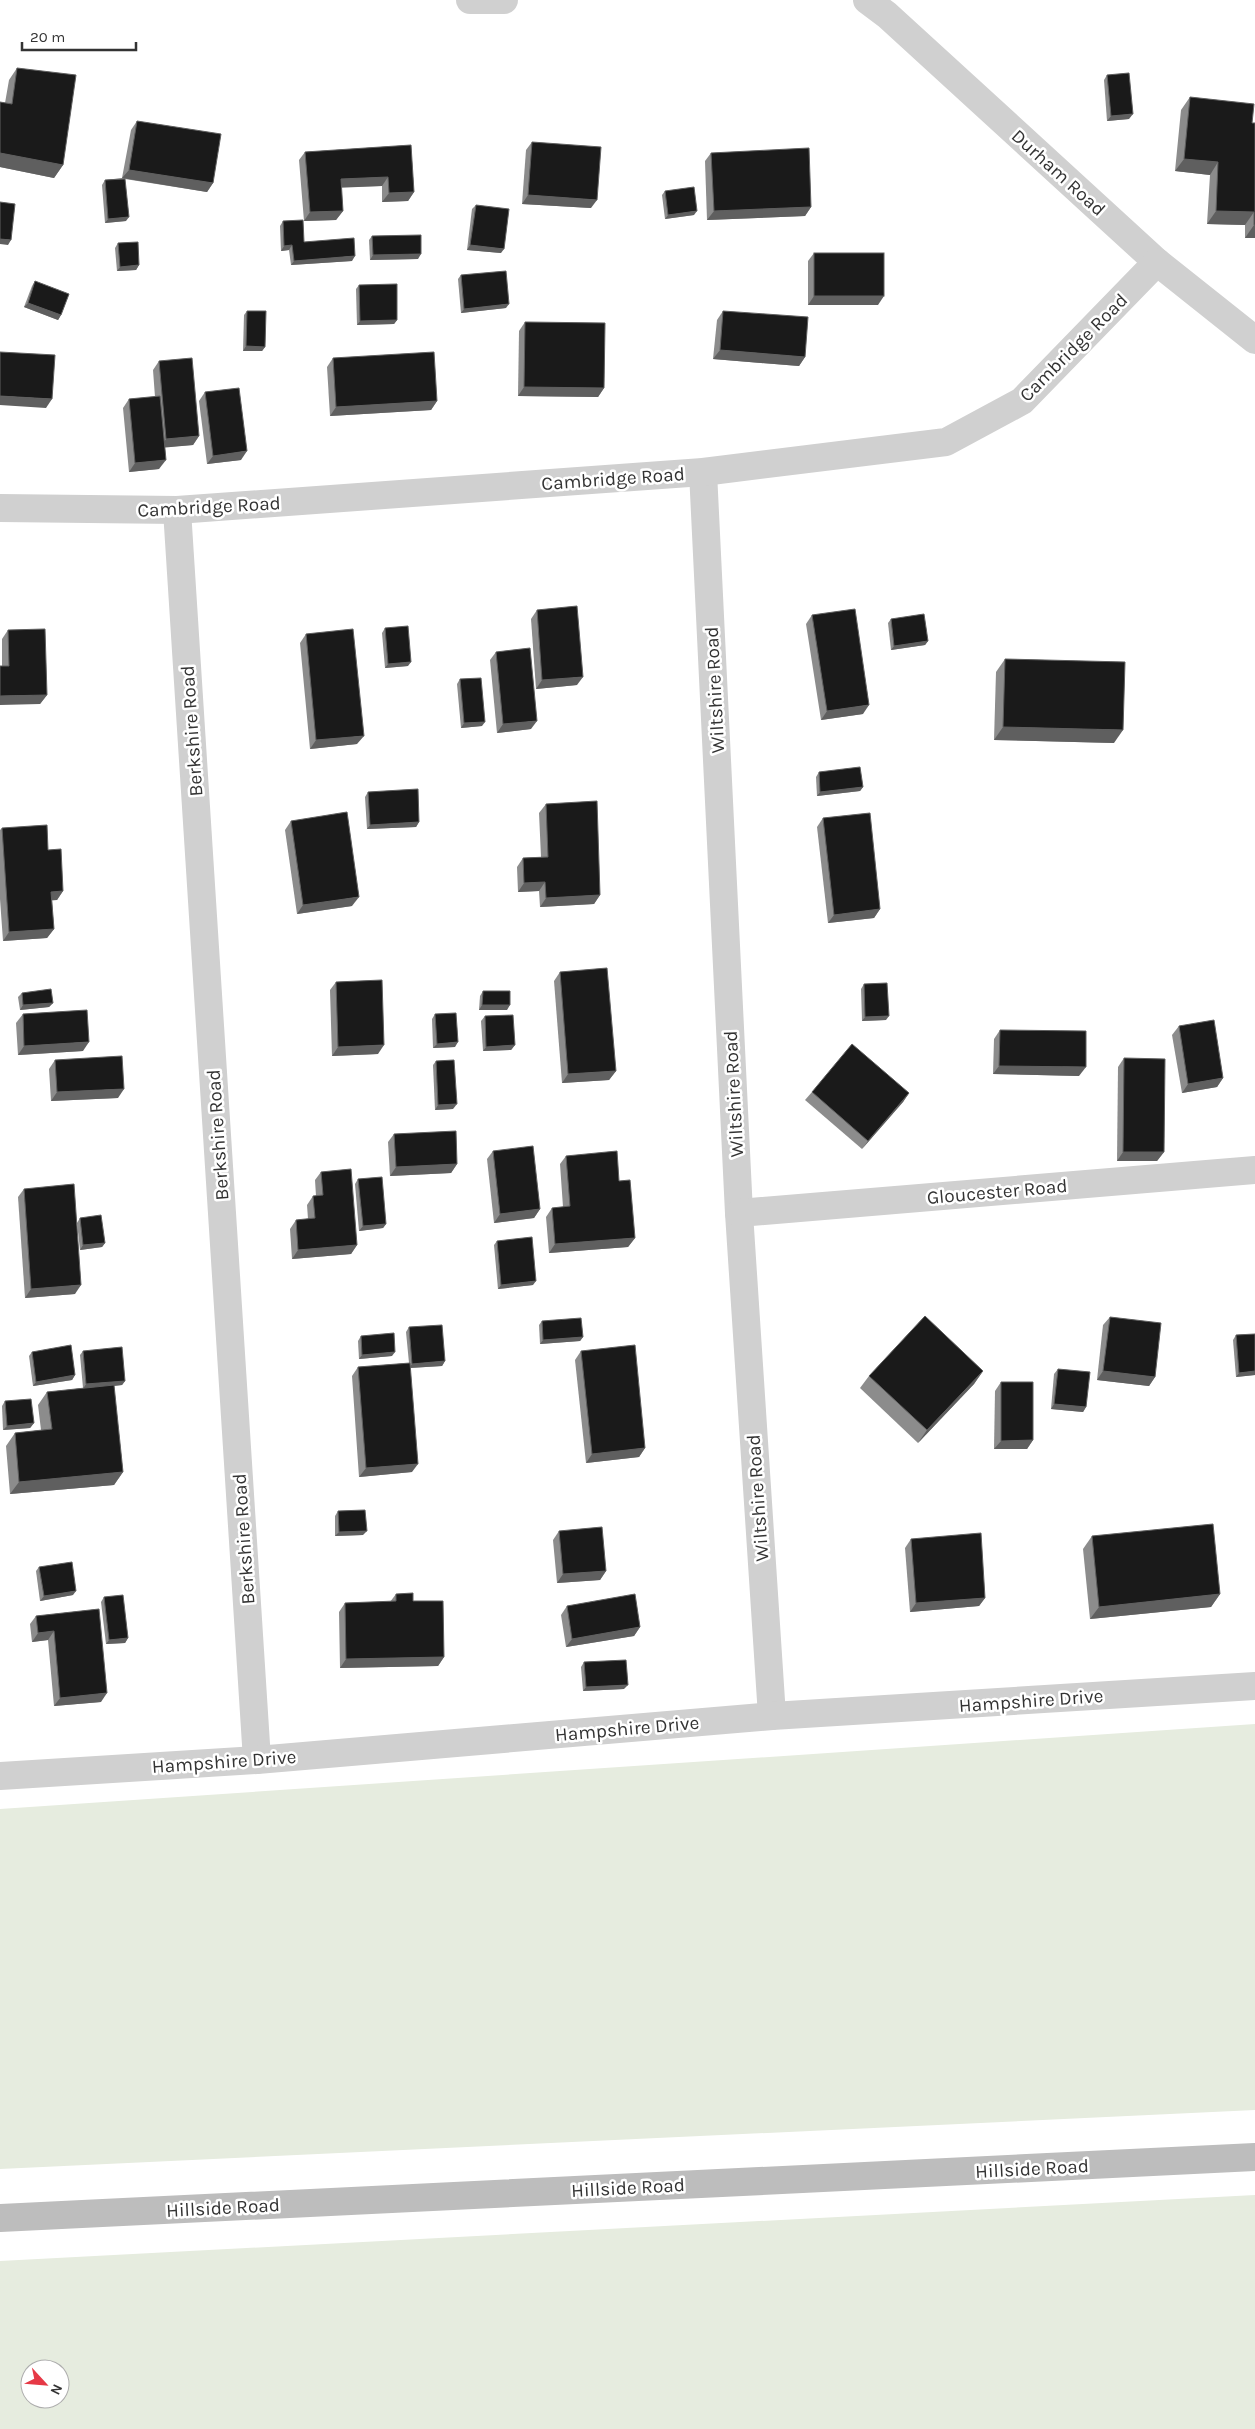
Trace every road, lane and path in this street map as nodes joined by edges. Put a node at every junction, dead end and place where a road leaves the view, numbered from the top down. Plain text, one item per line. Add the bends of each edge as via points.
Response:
1 (470, 0) edge
2 (504, 0) edge
3 (885, 5) edge
4 (1157, 262) junction
5 (1255, 340) edge
6 (704, 472) junction
7 (0, 508) edge
8 (177, 510) junction
9 (1255, 1170) edge
10 (739, 1212) junction
11 (1255, 1686) edge
12 (772, 1716) junction
13 (257, 1760) junction
14 (0, 1776) edge
15 (1255, 2157) edge
16 (0, 2218) edge

1 - 2 street
3 - 4 street, Durham Road
4 - 5 street, Durham Road
4 - 6 street, Cambridge Road via 1022,401 946,442
6 - 8 street, Cambridge Road
6 - 10 street, Wiltshire Road
7 - 8 street, Cambridge Road
8 - 13 street, Berkshire Road
9 - 10 street, Gloucester Road
10 - 12 street, Wiltshire Road
11 - 12 street, Hampshire Drive
12 - 13 street, Hampshire Drive
13 - 14 street, Hampshire Drive
15 - 16 main road, Hillside Road

